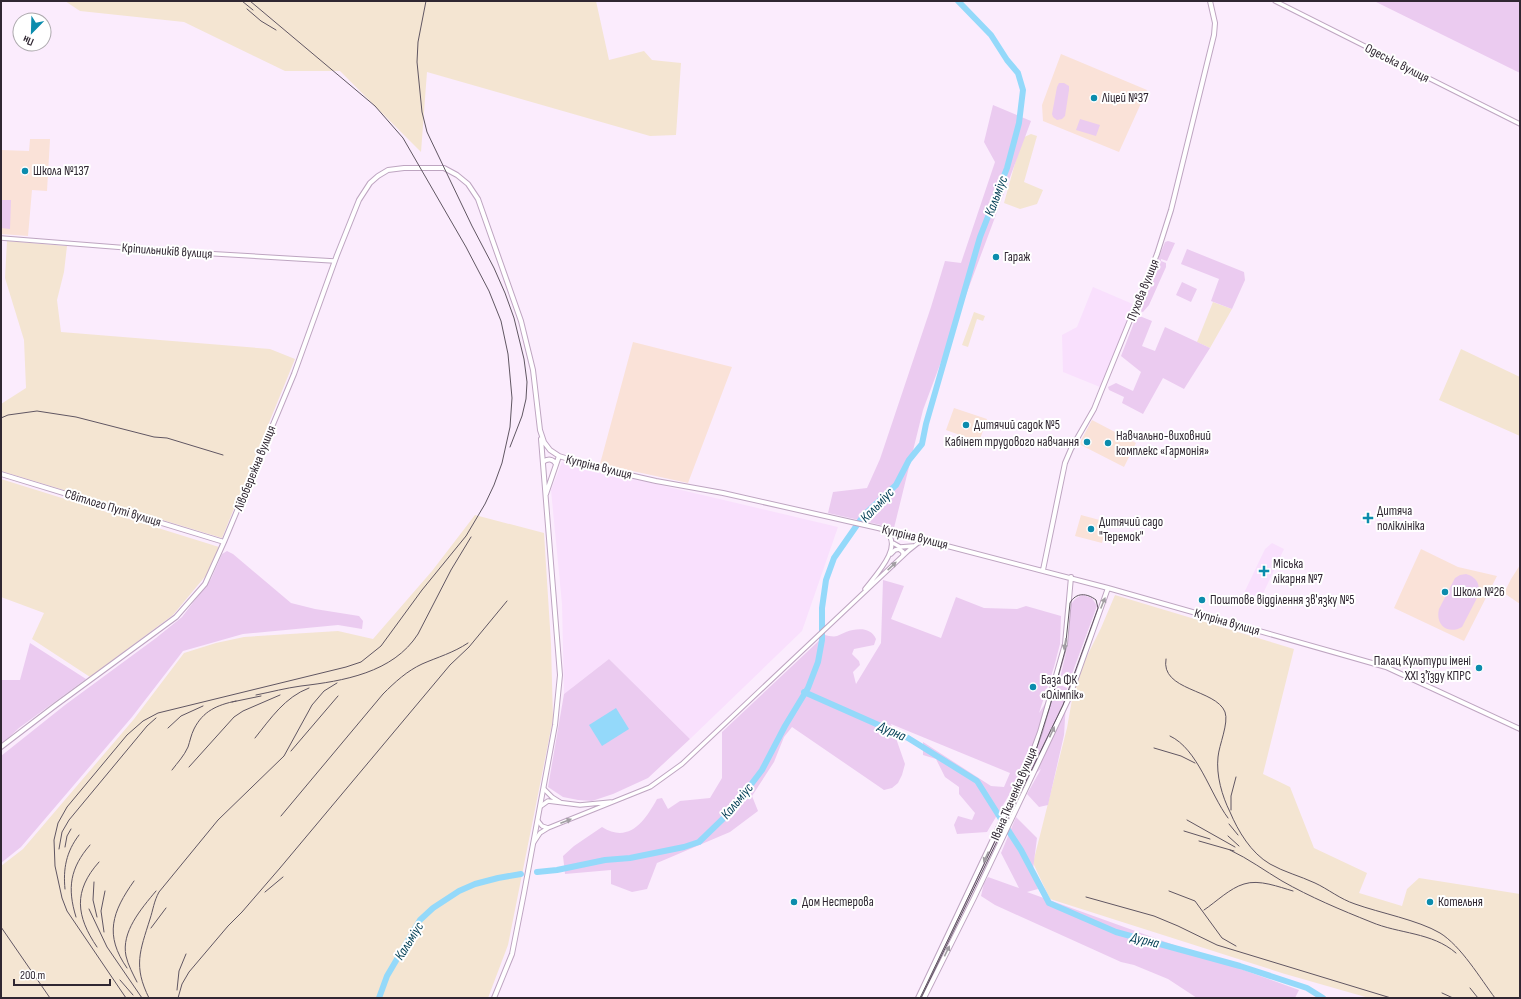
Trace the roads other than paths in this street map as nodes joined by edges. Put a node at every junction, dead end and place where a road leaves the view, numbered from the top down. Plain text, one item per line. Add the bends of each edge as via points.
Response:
1 (1210, 1) edge
2 (1275, 1) edge
3 (1520, 124) edge
4 (445, 169) joint
5 (1, 238) edge
6 (334, 261) junction
7 (540, 430) junction
8 (559, 456) junction
9 (543, 462) junction
10 (556, 464) junction
11 (1, 474) edge
12 (545, 497) junction
13 (880, 528) junction
14 (901, 533) junction
15 (912, 536) junction
16 (928, 540) junction
17 (224, 542) junction
18 (892, 542) junction
19 (912, 546) junction
20 (890, 554) junction
21 (903, 555) junction
22 (1043, 570) junction
23 (1071, 578) junction
24 (1108, 588) junction
25 (860, 596) junction
26 (1520, 729) edge
27 (1, 747) edge
28 (544, 789) junction
29 (616, 801) junction
30 (561, 802) junction
31 (541, 806) junction
32 (538, 821) junction
33 (548, 828) junction
34 (534, 842) junction
35 (494, 998) edge
36 (918, 998) edge
37 (924, 998) edge

1 - 22 main road, Пухова вулиця via 1215,22 1214,35 1165,231 1094,409 1065,464
2 - 3 street, Одеська вулиця
4 - 6 main road, Лівобережна вулиця via 404,168 388,170 378,176 359,200
4 - 7 main road, Купріна вулиця via 457,175 474,191 488,224 533,370
5 - 6 street, Кріпильників вулиця
6 - 17 main road, Лівобережна вулиця via 294,374
7 - 8 main road, Купріна вулиця via 544,442
7 - 9 main road
8 - 10 main road
8 - 13 main road, Купріна вулиця via 656,481 723,493
9 - 10 main road via 546,459
9 - 12 main road
10 - 12 main road
11 - 17 main road, Світлого Путі вулиця
12 - 28 main road via 560,675
13 - 14 main road, Купріна вулиця
13 - 18 street via 888,533
14 - 15 main road, Купріна вулиця
14 - 18 street
15 - 16 main road, Купріна вулиця
15 - 19 street
16 - 19 street
16 - 22 main road, Купріна вулиця
17 - 27 main road, Лівобережна вулиця via 205,584 176,617
18 - 19 street via 900,547
18 - 20 street
19 - 21 street
20 - 21 street via 898,549
20 - 25 street
25 -> 21 street
22 - 23 main road, Купріна вулиця
23 - 24 main road, Купріна вулиця
23 -> 36 main road, Івана Ткаченка вулиця via 1065,644 1027,768
24 - 26 main road, Купріна вулиця via 1386,667
37 -> 24 main road, Івана Ткаченка вулиця via 1069,698
25 - 29 street via 682,764 650,788
28 - 30 street
28 - 31 main road
29 - 30 street via 580,805
33 -> 29 street
30 - 31 street via 548,801
31 - 32 main road
32 - 33 street
32 - 34 main road
33 - 34 street via 540,833
34 - 35 main road via 512,954

